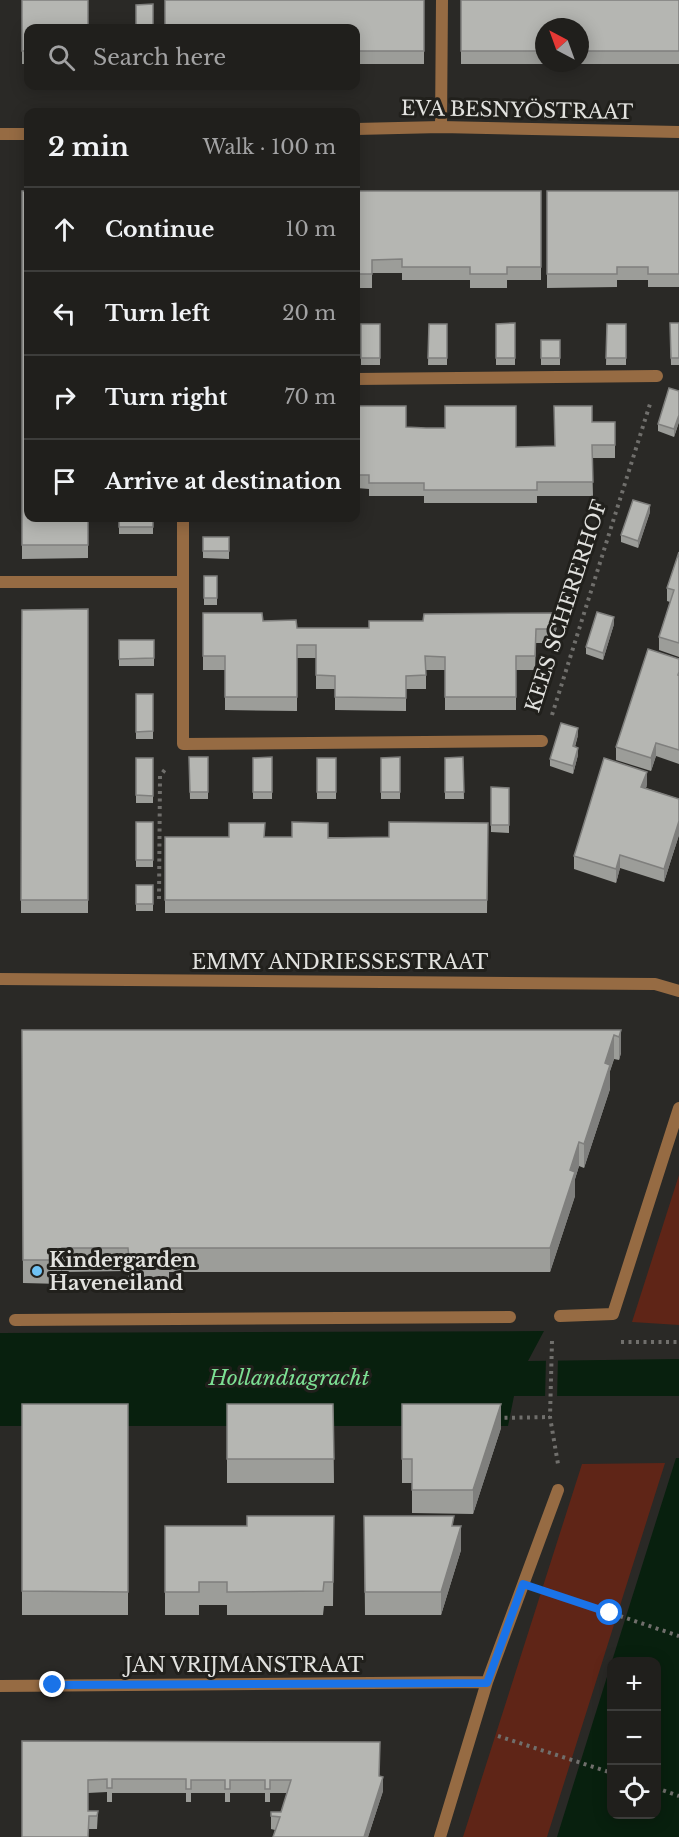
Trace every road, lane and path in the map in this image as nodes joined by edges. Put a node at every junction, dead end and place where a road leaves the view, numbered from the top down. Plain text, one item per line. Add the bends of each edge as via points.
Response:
1 (442, 0) edge
2 (441, 127) junction
3 (360, 129) edge
4 (679, 132) edge
5 (0, 134) edge
6 (24, 134) edge
7 (657, 376) joint
8 (360, 379) edge
9 (183, 522) edge
10 (0, 582) edge
11 (183, 582) junction
12 (542, 741) joint
13 (183, 744) junction
14 (159, 899) dead end
15 (0, 979) edge
16 (679, 991) edge
17 (679, 1108) edge
18 (560, 1316) dead end
19 (510, 1317) dead end
20 (15, 1320) dead end
21 (551, 1342) dead end
22 (550, 1417) junction
23 (493, 1418) edge
24 (558, 1454) dead end
25 (558, 1490) dead end
26 (523, 1584) junction
27 (679, 1636) edge
28 (487, 1683) junction
29 (0, 1686) edge
30 (474, 1728) junction
31 (607, 1771) edge
32 (661, 1789) edge
33 (679, 1796) edge
34 (441, 1837) edge

1 - 2 street
2 - 3 street, EVA BESNYÖSTRAAT
2 - 4 street, EVA BESNYÖSTRAAT
5 - 6 street
7 - 8 street
7 - 12 path, KEES SCHERERHOF
9 - 11 street
10 - 11 street
11 - 13 street
12 - 13 street, KEES SCHERERHOF
13 - 14 path via 160,776
15 - 16 street, EMMY ANDRIESSESTRAAT via 655,984
17 - 18 street via 613,1314
19 - 20 street
21 - 22 path
22 - 23 path
22 - 24 path
25 - 26 street
26 - 27 path
26 - 28 street
28 - 29 street, JAN VRIJMANSTRAAT
28 - 30 street
30 - 31 path
30 - 34 street
32 - 33 path

